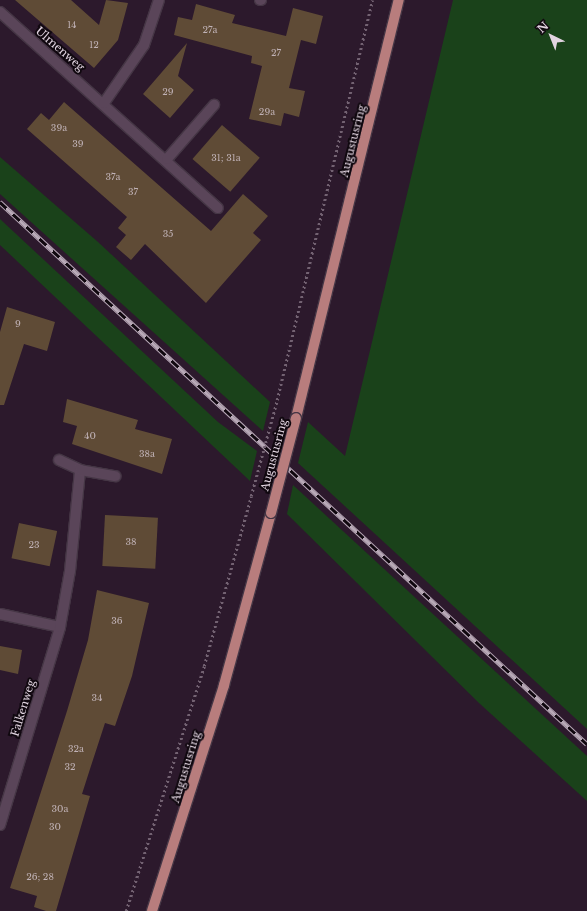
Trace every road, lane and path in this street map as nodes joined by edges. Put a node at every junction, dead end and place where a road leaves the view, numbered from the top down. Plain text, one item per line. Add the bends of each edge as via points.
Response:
1 (158, 0) edge
2 (372, 0) edge
3 (399, 0) edge
4 (0, 12) edge
5 (104, 103) junction
6 (214, 105) dead end
7 (167, 159) junction
8 (218, 208) dead end
9 (59, 460) dead end
10 (80, 470) junction
11 (115, 476) dead end
12 (0, 614) edge
13 (60, 627) junction
14 (1, 821) edge
15 (126, 911) edge
16 (152, 911) edge

1 - 5 street via 144,45
2 - 15 path, bridge via 277,400 204,666
3 - 16 main road, Augustusring, bridge via 271,513 224,685
4 - 5 street, Ulmenweg
5 - 7 street, Ulmenweg
6 - 7 street
7 - 8 street, Ulmenweg
9 - 10 street
10 - 11 street
10 - 13 street, Falkenweg via 70,571
12 - 13 street
13 - 14 street, Falkenweg

